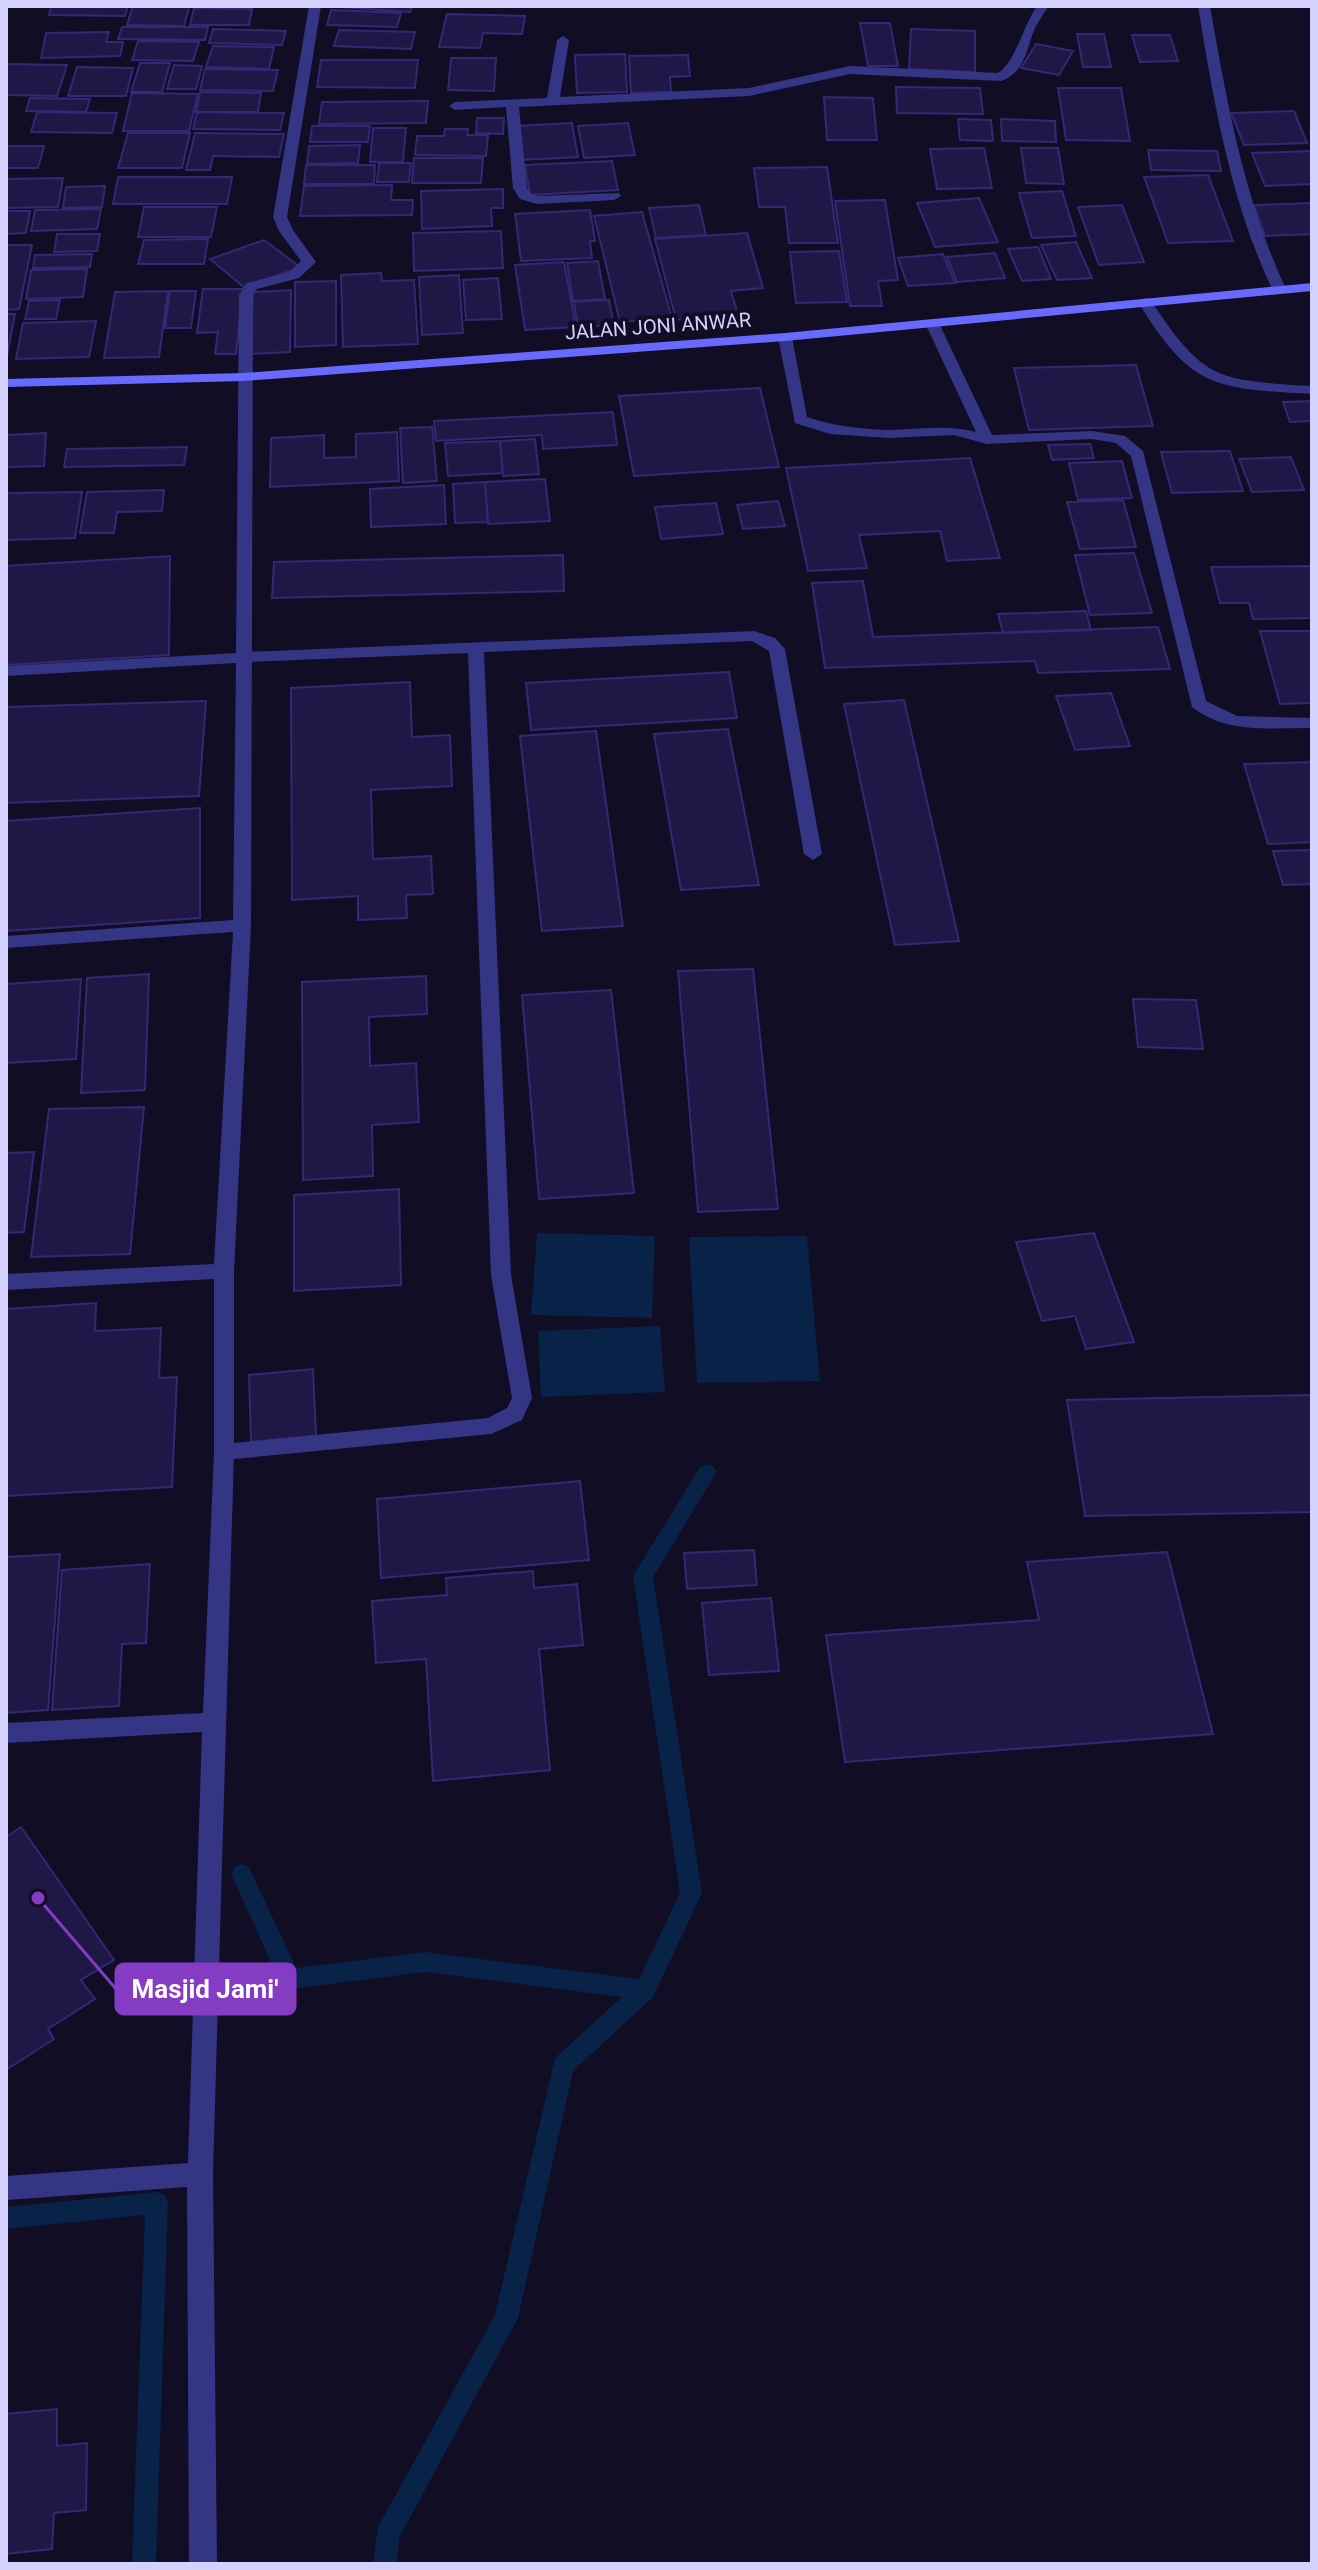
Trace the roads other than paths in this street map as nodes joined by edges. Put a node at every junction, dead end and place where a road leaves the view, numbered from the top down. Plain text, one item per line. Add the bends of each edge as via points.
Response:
1 (315, 6) edge
2 (1043, 6) edge
3 (1204, 6) edge
4 (563, 40) dead end
5 (553, 101) junction
6 (512, 104) junction
7 (455, 106) dead end
8 (614, 196) dead end
9 (1312, 287) edge
10 (1279, 289) junction
11 (1145, 302) junction
12 (932, 323) junction
13 (785, 337) junction
14 (244, 377) junction
15 (6, 383) edge
16 (1312, 390) edge
17 (987, 440) junction
18 (476, 647) junction
19 (246, 657) junction
20 (6, 671) edge
21 (1312, 723) edge
22 (813, 854) dead end
23 (242, 925) junction
24 (6, 942) edge
25 (224, 1271) junction
26 (6, 1282) edge
27 (224, 1452) junction
28 (214, 1722) junction
29 (6, 1733) edge
30 (200, 2174) junction
31 (6, 2188) edge
32 (203, 2564) edge

1 - 14 street via 280,217 309,262 294,275 248,290
2 - 5 street via 1028,29 1021,59 1001,77 850,70 749,92
3 - 10 street via 1224,120 1260,253
4 - 5 street
5 - 6 street
6 - 7 street
6 - 8 street via 525,196
9 - 10 main road, JALAN JONI ANWAR
10 - 11 main road, JALAN JONI ANWAR
11 - 12 main road, JALAN JONI ANWAR
11 - 16 street via 1178,353 1196,369 1217,380
12 - 13 main road, JALAN JONI ANWAR
12 - 17 street
13 - 14 main road, JALAN JONI ANWAR
13 - 17 street via 800,420 830,430 955,431
14 - 15 main road, JALAN JONI ANWAR
14 - 19 street
17 - 21 street via 1092,435 1120,439 1138,454 1198,703 1211,716 1236,722
18 - 19 street
18 - 22 street via 754,636 769,642 777,649
18 - 27 street via 501,1275 522,1398 515,1414 491,1426
19 - 20 street
19 - 23 street
23 - 24 street
23 - 25 street
25 - 26 street
25 - 27 street
27 - 28 street
28 - 29 street
28 - 30 street
30 - 31 street
30 - 32 street

